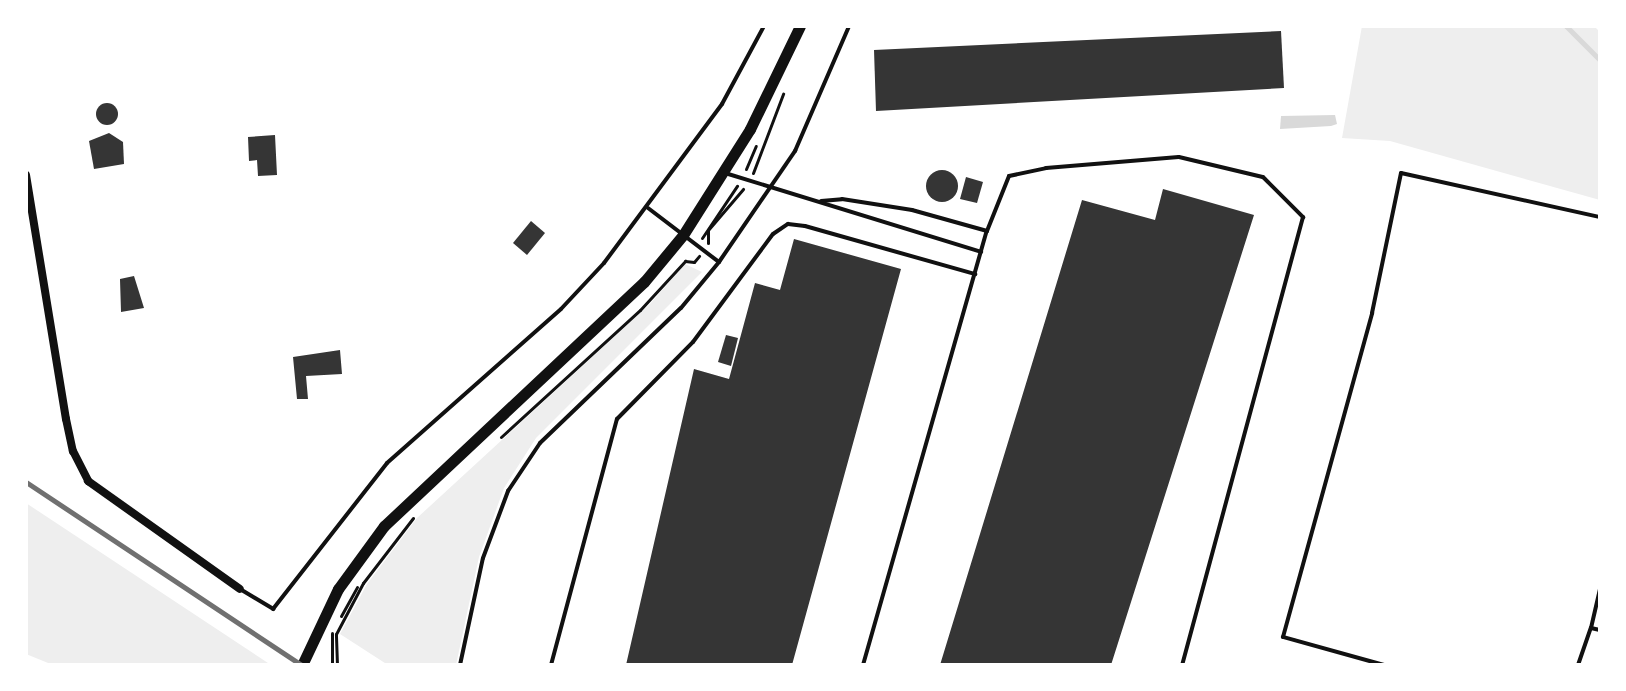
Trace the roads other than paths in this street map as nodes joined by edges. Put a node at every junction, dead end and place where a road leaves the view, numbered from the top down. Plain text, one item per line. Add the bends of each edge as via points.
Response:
1 (764, 26) edge
2 (800, 26) edge
3 (849, 26) edge
4 (725, 173) junction
5 (26, 175) edge
6 (772, 184) junction
7 (821, 201) junction
8 (647, 207) junction
9 (1600, 217) edge
10 (987, 231) junction
11 (683, 235) junction
12 (981, 252) junction
13 (719, 262) junction
14 (975, 274) junction
15 (240, 589) joint
16 (1600, 589) edge
17 (1591, 628) junction
18 (1600, 630) edge
19 (302, 665) edge
20 (460, 665) edge
21 (551, 665) edge
22 (863, 665) edge
23 (1182, 665) edge
24 (1384, 665) edge
25 (1578, 665) edge

1 - 8 lane via 722,104
2 - 4 street
3 - 6 lane via 795,151
4 - 6 lane
4 - 11 street
5 - 15 street via 66,419 73,451 88,481
6 - 7 lane
6 - 13 lane
7 - 10 lane via 842,199 912,210
7 - 12 lane
8 - 11 lane
8 - 15 lane via 561,309 387,463 273,609
9 - 24 lane via 1401,173 1372,313 1283,637
10 - 12 lane
10 - 23 lane via 1009,176 1179,157 1263,177 1303,217
11 - 13 lane
11 - 19 street via 644,282 384,526 338,589
12 - 14 lane
13 - 20 lane via 681,308 540,443 508,491 483,558
14 - 21 lane via 805,226 788,224 773,234 693,342 617,419
14 - 22 lane
16 - 17 lane
17 - 18 lane
17 - 25 lane

